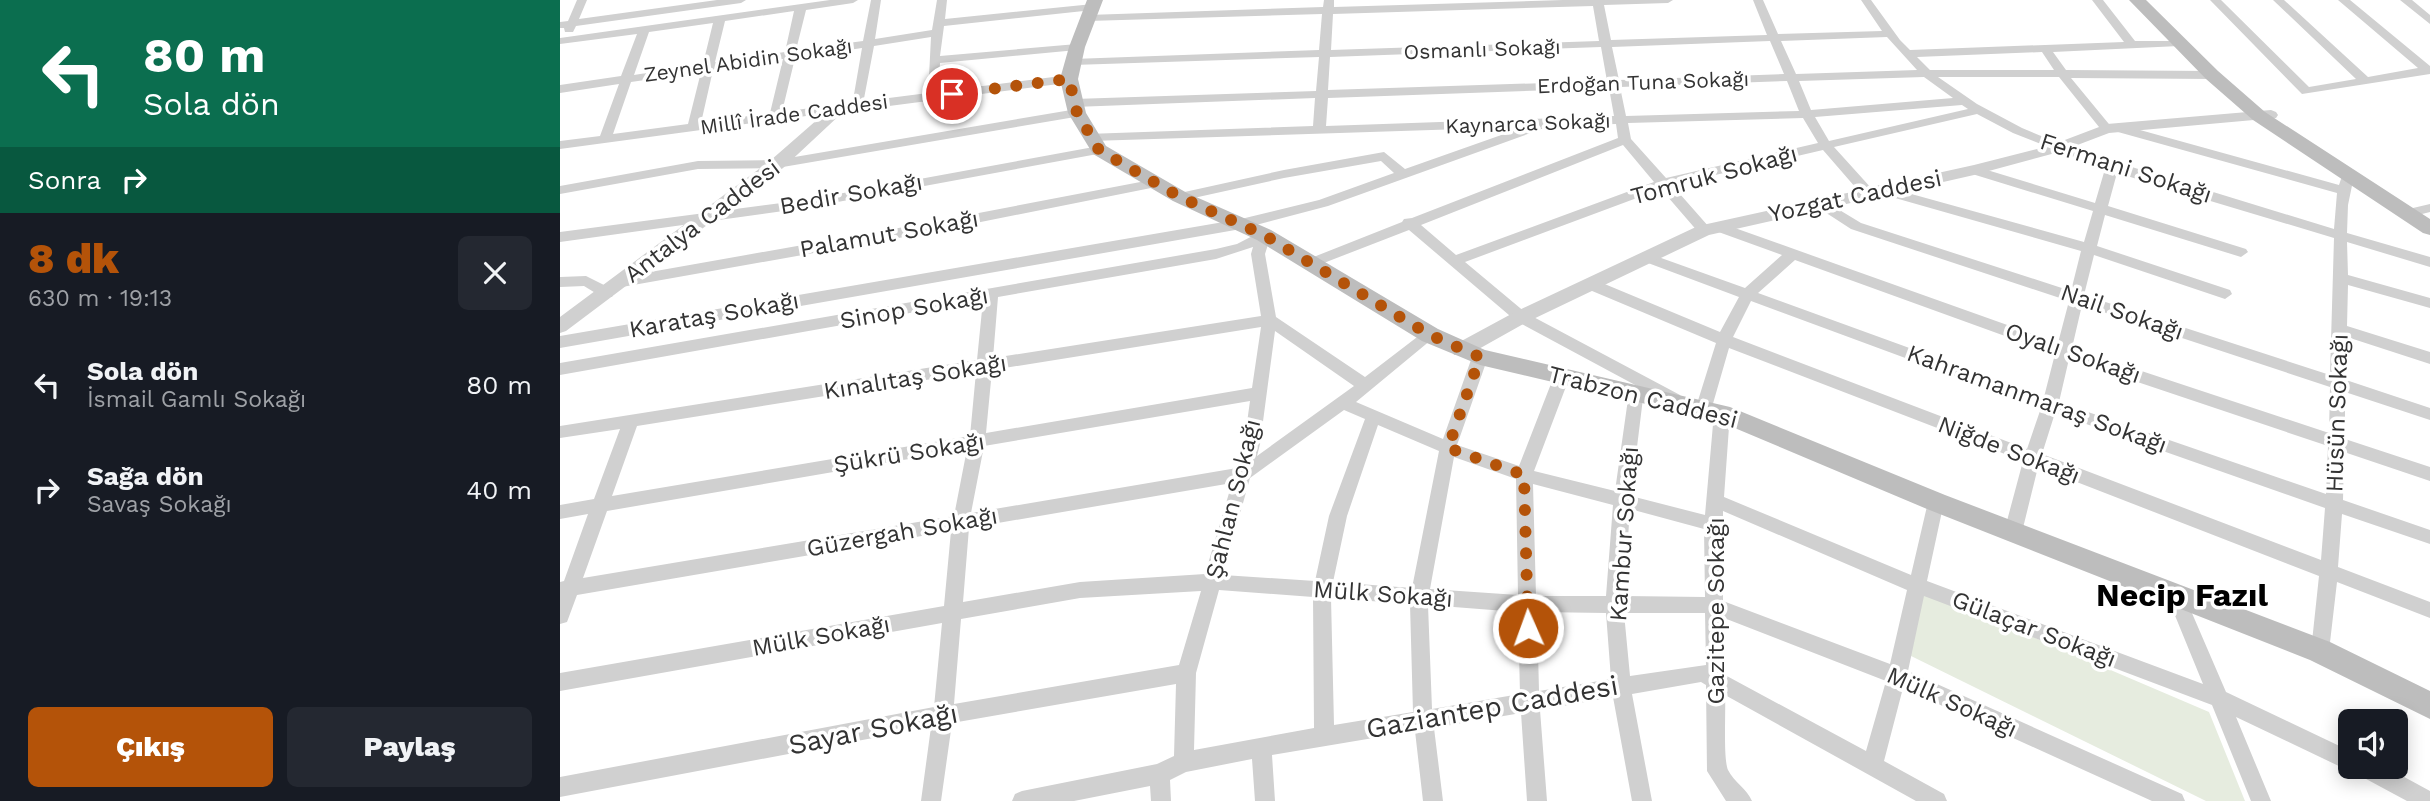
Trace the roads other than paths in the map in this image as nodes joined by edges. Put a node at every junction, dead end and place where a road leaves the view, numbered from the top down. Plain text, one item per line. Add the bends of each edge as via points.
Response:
1 (582, 0) edge
2 (741, 0) edge
3 (853, 0) edge
4 (876, 0) edge
5 (942, 0) edge
6 (1668, 0) edge
7 (1758, 0) edge
8 (1866, 0) edge
9 (2097, 0) edge
10 (2137, 0) edge
11 (2156, 0) edge
12 (2215, 0) edge
13 (2278, 0) edge
14 (2343, 0) edge
15 (2405, 0) edge
16 (834, 1) edge
17 (1597, 1) edge
18 (770, 6) edge
19 (1328, 6) edge
20 (801, 7) junction
21 (1092, 8) edge
22 (720, 19) junction
23 (2430, 20) edge
24 (573, 23) junction
25 (560, 25) edge
26 (938, 28) junction
27 (644, 29) junction
28 (1890, 34) junction
29 (1773, 38) junction
30 (868, 42) junction
31 (561, 43) edge
32 (2179, 43) junction
33 (1605, 44) junction
34 (2132, 45) junction
35 (2045, 48) junction
36 (789, 54) junction
37 (1327, 54) junction
38 (1909, 54) junction
39 (934, 60) junction
40 (1073, 63) junction
41 (708, 66) junction
42 (2428, 70) edge
43 (1926, 73) junction
44 (2062, 74) junction
45 (2212, 75) junction
46 (626, 78) junction
47 (1789, 78) junction
48 (2364, 80) junction
49 (1615, 82) junction
50 (560, 89) edge
51 (1323, 94) junction
52 (934, 96) junction
53 (1964, 101) junction
54 (858, 106) junction
55 (839, 108) junction
56 (1075, 108) junction
57 (1979, 110) junction
58 (1807, 114) junction
59 (2265, 116) junction
60 (775, 117) junction
61 (1622, 119) junction
62 (1547, 123) junction
63 (693, 128) junction
64 (2115, 129) junction
65 (1319, 130) junction
66 (605, 139) junction
67 (1625, 139) junction
68 (1095, 144) junction
69 (560, 145) edge
70 (1826, 146) junction
71 (2054, 149) junction
72 (777, 164) junction
73 (2112, 168) junction
74 (1973, 170) junction
75 (1404, 175) junction
76 (1156, 183) junction
77 (1664, 183) junction
78 (2346, 183) junction
79 (560, 190) edge
80 (1873, 191) junction
81 (1180, 197) junction
82 (1818, 203) junction
83 (2100, 210) junction
84 (2426, 213) edge
85 (710, 215) junction
86 (1409, 222) junction
87 (1241, 224) junction
88 (2430, 228) edge
89 (1711, 229) junction
90 (1264, 235) junction
91 (2339, 235) junction
92 (560, 237) edge
93 (2089, 248) junction
94 (2241, 252) dead end
95 (1794, 253) junction
96 (1645, 257) junction
97 (1456, 260) junction
98 (1311, 262) junction
99 (2430, 262) edge
100 (2342, 278) junction
101 (560, 282) edge
102 (622, 282) junction
103 (1590, 284) junction
104 (607, 293) junction
105 (1748, 293) junction
106 (2225, 293) dead end
107 (991, 295) junction
108 (2077, 296) junction
109 (2430, 303) edge
110 (1521, 317) junction
111 (1269, 320) junction
112 (560, 326) edge
113 (2339, 328) junction
114 (1430, 335) junction
115 (1724, 340) junction
116 (560, 342) edge
117 (2064, 351) junction
118 (1471, 354) junction
119 (2430, 358) edge
120 (985, 366) junction
121 (560, 369) edge
122 (1562, 376) junction
123 (2336, 384) junction
124 (1365, 385) junction
125 (1637, 392) junction
126 (1259, 393) junction
127 (1343, 403) junction
128 (2050, 405) junction
129 (1702, 407) junction
130 (2430, 414) edge
131 (1374, 415) junction
132 (630, 423) junction
133 (560, 432) edge
134 (976, 442) junction
135 (2335, 442) junction
136 (1448, 448) junction
137 (2032, 459) junction
138 (1244, 474) junction
139 (2430, 474) edge
140 (1524, 475) junction
141 (1623, 499) junction
142 (1716, 501) junction
143 (1936, 502) junction
144 (2334, 503) junction
145 (599, 506) junction
146 (560, 512) edge
147 (961, 522) junction
148 (1713, 524) junction
149 (2014, 532) junction
150 (2430, 537) edge
151 (2329, 572) junction
152 (1212, 582) junction
153 (1916, 585) junction
154 (566, 589) edge
155 (1322, 590) junction
156 (2176, 596) junction
157 (1419, 598) junction
158 (1615, 603) junction
159 (1527, 604) junction
160 (1713, 605) junction
161 (2430, 610) edge
162 (953, 612) junction
163 (560, 616) edge
164 (2320, 650) junction
165 (1186, 673) junction
166 (1897, 676) junction
167 (1716, 679) junction
168 (560, 682) edge
169 (1620, 685) junction
170 (2222, 700) junction
171 (1530, 701) junction
172 (2430, 705) edge
173 (943, 715) junction
174 (1423, 719) junction
175 (1324, 736) junction
176 (1261, 747) junction
177 (2338, 755) edge
178 (1184, 762) junction
179 (1872, 766) junction
180 (1159, 774) junction
181 (2387, 779) edge
182 (560, 787) edge
183 (1076, 796) edge
184 (931, 801) edge
185 (1022, 801) edge
186 (1161, 801) edge
187 (1265, 801) edge
188 (1433, 801) edge
189 (1537, 801) edge
190 (1642, 801) edge
191 (1742, 801) edge
192 (1937, 801) edge
193 (2175, 801) edge
194 (2261, 801) edge
195 (2428, 801) edge

1 - 24 street
2 - 24 street
3 - 16 street
4 - 30 street
5 - 26 street
6 - 17 street, Zeynel Abidin Sokağı
7 - 29 street
8 - 28 street, Fermani Sokağı
9 - 34 street
10 - 32 main road
11 - 59 main road
12 - 48 street via 2306,91
13 - 48 street
14 - 42 street
15 - 23 street
16 - 20 street
17 - 19 street, Zeynel Abidin Sokağı
17 - 33 street
18 - 20 street
18 - 22 street
19 - 21 street, Zeynel Abidin Sokağı
19 - 37 street
20 - 36 street
21 - 26 street, Zeynel Abidin Sokağı
21 - 40 main road
22 - 27 street
22 - 41 street
24 - 25 street
24 - 31 street
26 - 30 street, Zeynel Abidin Sokağı
26 - 39 street
27 - 31 street
27 - 46 street
28 - 29 street, Osmanlı Sokağı
28 - 38 street, Fermani Sokağı
29 - 33 street, Osmanlı Sokağı
29 - 47 street
30 - 36 street, Zeynel Abidin Sokağı
30 - 54 street
32 - 34 street
32 - 45 main road
33 - 37 street, Osmanlı Sokağı
33 - 49 street
34 - 35 street
35 - 38 street
35 - 44 street
36 - 41 street, Zeynel Abidin Sokağı
36 - 60 street
37 - 40 street, Osmanlı Sokağı
37 - 51 street
38 - 43 street, Fermani Sokağı
39 - 40 street, Osmanlı Sokağı
39 - 52 street
40 - 52 street, Millî İrade Caddesi
40 - 56 main road, Trabzon Caddesi
41 - 46 street, Zeynel Abidin Sokağı
41 - 63 street
42 - 48 street
43 - 44 street, Erdoğan Tuna Sokağı
43 - 47 street, Erdoğan Tuna Sokağı
43 - 53 street, Fermani Sokağı
44 - 45 street, Erdoğan Tuna Sokağı
44 - 64 street
45 - 59 main road
46 - 50 street, Zeynel Abidin Sokağı
46 - 66 street
47 - 49 street, Erdoğan Tuna Sokağı
47 - 58 street
49 - 51 street, Erdoğan Tuna Sokağı
49 - 61 street
51 - 56 street, Erdoğan Tuna Sokağı
51 - 65 street
52 - 54 street, Millî İrade Caddesi
53 - 57 street, Fermani Sokağı
53 - 58 street, Kaynarca Sokağı
54 - 55 street, Millî İrade Caddesi
55 - 60 street, Millî İrade Caddesi
55 - 72 street, Antalya Caddesi
56 - 68 main road, Trabzon Caddesi
56 - 72 street, Erdoğan Tuna Sokağı
57 - 70 street, Tomruk Sokağı
57 - 71 street, Fermani Sokağı
58 - 61 street, Kaynarca Sokağı
58 - 70 street
59 - 64 street, Yozgat Caddesi
59 - 78 main road
59 - 84 main road
60 - 63 street, Millî İrade Caddesi
61 - 62 street, Kaynarca Sokağı
61 - 67 street
62 - 65 street, Kaynarca Sokağı
62 - 75 street, Karataş Sokağı
63 - 66 street, Millî İrade Caddesi
64 - 71 street, Yozgat Caddesi
64 - 78 street
65 - 68 street, Kaynarca Sokağı
66 - 69 street, Millî İrade Caddesi
67 - 77 street
67 - 86 street
68 - 76 main road, Trabzon Caddesi
68 - 85 street, Bedir Sokağı via 806,204
70 - 77 street, Tomruk Sokağı
70 - 80 street
71 - 73 street, Fermani Sokağı
71 - 74 street, Yozgat Caddesi
72 - 79 street, Erdoğan Tuna Sokağı via 698,165
72 - 85 street, Antalya Caddesi
73 - 83 street
73 - 91 street, Fermani Sokağı
74 - 80 street, Yozgat Caddesi
74 - 83 street
75 - 81 street via 1384,156
75 - 87 street, Karataş Sokağı
76 - 81 main road, Trabzon Caddesi
76 - 102 street, Palamut Sokağı
77 - 89 street
77 - 97 street, Tomruk Sokağı
78 - 88 main road
78 - 91 street, Hüsün Sokağı
80 - 82 street, Yozgat Caddesi
80 - 93 street
81 - 87 main road, Trabzon Caddesi
82 - 89 street, Yozgat Caddesi
82 - 108 street, Nail Sokağı via 1856,226
83 - 93 street
83 - 94 street
85 - 92 street, Bedir Sokağı
85 - 102 street, Antalya Caddesi
86 - 97 street
86 - 98 street
87 - 90 main road, Trabzon Caddesi
87 - 116 street, Karataş Sokağı
89 - 95 street, Oyalı Sokağı
89 - 96 street, Yozgat Caddesi
90 - 98 main road, Trabzon Caddesi
90 - 107 street, Sinop Sokağı via 1228,251
90 - 111 street, Şahlan Sokağı via 1258,254
91 - 99 street, Fermani Sokağı
91 - 100 street, Hüsün Sokağı
93 - 106 street
93 - 108 street
95 - 105 street
95 - 117 street, Oyalı Sokağı
96 - 103 street, Yozgat Caddesi
96 - 105 street, Kahramanmaraş Sokağı
97 - 110 street
98 - 114 main road, Trabzon Caddesi
100 - 109 street
100 - 113 street, Hüsün Sokağı
101 - 104 street via 586,281
102 - 104 street, Antalya Caddesi
103 - 110 street, Yozgat Caddesi
103 - 115 street, Niğde Sokağı
104 - 112 street, Antalya Caddesi
105 - 115 street, Gazitepe Sokağı
105 - 128 street, Kahramanmaraş Sokağı
107 - 120 street
107 - 121 street, Sinop Sokağı
108 - 117 street
108 - 123 street, Nail Sokağı
110 - 118 street, Yozgat Caddesi
110 - 129 street
111 - 120 street, Kınalıtaş Sokağı
111 - 124 street
111 - 126 street, Şahlan Sokağı
113 - 119 street
113 - 123 street, Hüsün Sokağı
114 - 118 main road, Trabzon Caddesi
114 - 124 street
115 - 129 street, Gazitepe Sokağı
115 - 137 street, Niğde Sokağı
117 - 128 street
117 - 135 street, Oyalı Sokağı
118 - 122 main road, Trabzon Caddesi
118 - 136 street
120 - 132 street, Kınalıtaş Sokağı
120 - 134 street
122 - 125 main road, Trabzon Caddesi
122 - 140 street
123 - 130 street, Nail Sokağı
123 - 135 street, Hüsün Sokağı
124 - 127 street
125 - 129 main road, Trabzon Caddesi
125 - 141 street, Kambur Sokağı
126 - 134 street, Şükrü Sokağı
126 - 138 street, Şahlan Sokağı
127 - 131 street
127 - 138 street
128 - 137 street
128 - 144 street, Kahramanmaraş Sokağı
129 - 142 street, Gazitepe Sokağı
129 - 143 main road, Trabzon Caddesi
131 - 136 street
131 - 155 street via 1338,516
132 - 133 street, Kınalıtaş Sokağı
132 - 145 street
134 - 145 street, Şükrü Sokağı
134 - 147 street
135 - 139 street, Oyalı Sokağı
135 - 144 street, Hüsün Sokağı
136 - 140 street
136 - 157 street
137 - 149 street
137 - 151 street, Niğde Sokağı
138 - 147 street, Güzergah Sokağı
138 - 152 street, Şahlan Sokağı
140 - 141 street
140 - 159 street
141 - 148 street
141 - 158 street, Kambur Sokağı
142 - 148 street, Gazitepe Sokağı
142 - 153 street, Gülaçar Sokağı
143 - 149 main road, Trabzon Caddesi
143 - 153 street
144 - 150 street, Kahramanmaraş Sokağı
144 - 151 street, Hüsün Sokağı
145 - 146 street, Şükrü Sokağı
145 - 154 street
147 - 154 street, Güzergah Sokağı
147 - 162 street
148 - 160 street, Gazitepe Sokağı
149 - 156 main road, Trabzon Caddesi
151 - 161 street, Niğde Sokağı
151 - 164 street, Hüsün Sokağı
152 - 155 street, Mülk Sokağı
152 - 162 street, Mülk Sokağı via 1080,590
152 - 165 street, Şahlan Sokağı
153 - 166 street
153 - 170 street, Gülaçar Sokağı
154 - 163 street
155 - 157 street, Mülk Sokağı
155 - 175 street
156 - 164 main road, Trabzon Caddesi
156 - 170 street
157 - 159 street, Mülk Sokağı
157 - 174 street
158 - 159 street, Mülk Sokağı
158 - 160 street, Mülk Sokağı
158 - 169 street, Kambur Sokağı
159 - 171 street
160 - 166 street, Mülk Sokağı
160 - 167 street, Gazitepe Sokağı
162 - 168 street, Mülk Sokağı
162 - 173 street
164 - 172 main road, Trabzon Caddesi
165 - 173 street, Sayar Sokağı
165 - 178 street, Şahlan Sokağı
166 - 179 street
166 - 193 street, Mülk Sokağı
167 - 169 street, Gaziantep Caddesi via 1703,673
167 - 179 street, Gaziantep Caddesi
167 - 191 street, Gazitepe Sokağı via 1717,771
169 - 171 street, Gaziantep Caddesi
169 - 190 street, Kambur Sokağı
170 - 177 street, Gülaçar Sokağı
170 - 194 street
171 - 174 street, Gaziantep Caddesi
171 - 189 street
173 - 182 street, Sayar Sokağı
173 - 184 street
174 - 175 street, Gaziantep Caddesi
174 - 188 street
175 - 176 street, Gaziantep Caddesi
176 - 178 street, Gaziantep Caddesi
176 - 187 street
178 - 180 street, Gaziantep Caddesi
179 - 192 street, Gaziantep Caddesi
180 - 183 street, Gaziantep Caddesi
180 - 186 street
181 - 195 street
183 - 185 street, Gaziantep Caddesi

